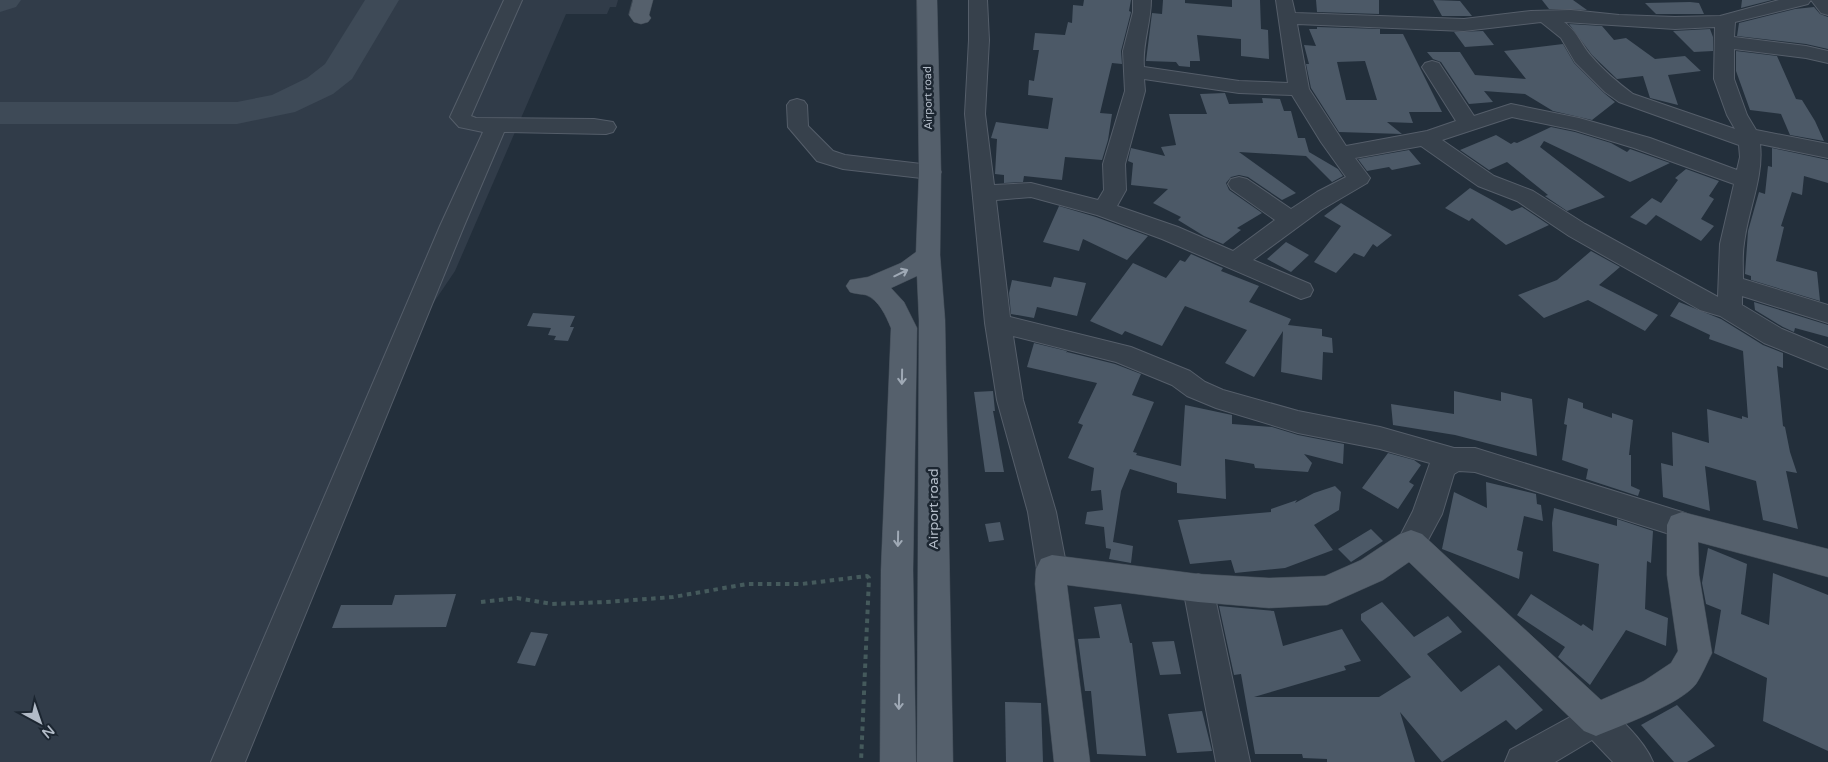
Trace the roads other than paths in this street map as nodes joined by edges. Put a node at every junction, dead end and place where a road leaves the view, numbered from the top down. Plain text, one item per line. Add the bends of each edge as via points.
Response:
1 (514, 0) edge
2 (927, 0) edge
3 (978, 0) edge
4 (1142, 0) edge
5 (1351, 0) edge
6 (1802, 0) edge
7 (1822, 0) edge
8 (1828, 1) edge
9 (1828, 8) edge
10 (1286, 9) edge
11 (1546, 18) junction
12 (1348, 20) junction
13 (1724, 22) junction
14 (1828, 58) edge
15 (1432, 67) dead end
16 (1134, 72) junction
17 (1299, 89) junction
18 (797, 105) dead end
19 (1662, 112) junction
20 (1468, 123) junction
21 (496, 126) junction
22 (606, 127) dead end
23 (1424, 138) junction
24 (1749, 138) junction
25 (1642, 143) junction
26 (1828, 151) edge
27 (1341, 154) junction
28 (930, 172) junction
29 (1747, 182) junction
30 (1238, 184) dead end
31 (984, 193) junction
32 (1104, 210) junction
33 (1290, 220) junction
34 (928, 255) junction
35 (1235, 261) junction
36 (1731, 284) junction
37 (1301, 290) dead end
38 (1728, 309) junction
39 (1828, 314) edge
40 (998, 323) junction
41 (1828, 359) edge
42 (1454, 459) junction
43 (1682, 525) junction
44 (1411, 544) junction
45 (1828, 563) edge
46 (1052, 569) junction
47 (1198, 588) junction
48 (899, 668) junction
49 (933, 669) junction
50 (1596, 719) junction
51 (228, 762) edge
52 (898, 762) edge
53 (935, 762) edge
54 (1072, 762) edge
55 (1233, 762) edge
56 (1522, 762) edge
57 (1636, 762) edge

1 - 21 street via 460,117 471,124
2 - 28 main road, Airport road
3 - 31 street via 975,114
4 - 16 street via 1133,51
5 - 12 street
6 - 13 street
7 - 8 street
7 - 9 street
10 - 12 street
10 - 17 street
11 - 12 street via 1464,26
11 - 13 street via 1572,16 1619,21
11 - 19 street via 1569,36 1582,58 1612,88 1626,98
13 - 14 street
13 - 24 street via 1724,79
15 - 20 street
16 - 17 street via 1239,87
16 - 32 street via 1135,91 1114,164 1115,190
17 - 27 street
18 - 28 street via 798,127 825,156 843,162
19 - 24 street
19 - 25 street
20 - 23 street
20 - 25 street via 1511,110 1579,124
21 - 22 street
21 - 51 street
23 - 27 street
23 - 38 street via 1486,182 1525,196 1577,230 1709,304
24 - 26 street via 1795,143
24 - 29 street via 1751,157
25 - 29 street
27 - 33 street via 1359,178
28 - 34 main road, Airport road
29 - 36 street via 1732,244
30 - 33 street
31 - 32 street via 1031,190
31 - 40 street
32 - 35 street via 1170,233
33 - 35 street
34 - 48 main road via 910,268 865,286 892,302 904,328
34 - 49 main road, Airport road via 932,320
35 - 37 street
36 - 38 street
36 - 39 street
38 - 41 street via 1773,336
40 - 42 street via 1122,354 1182,378 1216,398 1298,422 1380,438
40 - 46 street via 1010,400 1042,512
42 - 43 street via 1475,460
42 - 44 street via 1442,467 1427,514
43 - 45 main road
43 - 50 main road via 1683,575 1695,653 1683,674 1656,693
44 - 47 main road via 1372,570 1327,590 1269,592
44 - 50 main road
46 - 47 main road
46 - 54 main road via 1051,584
47 - 55 street
48 - 49 main road
48 -> 52 main road
49 - 53 main road, Airport road
50 - 56 street
50 - 57 street

